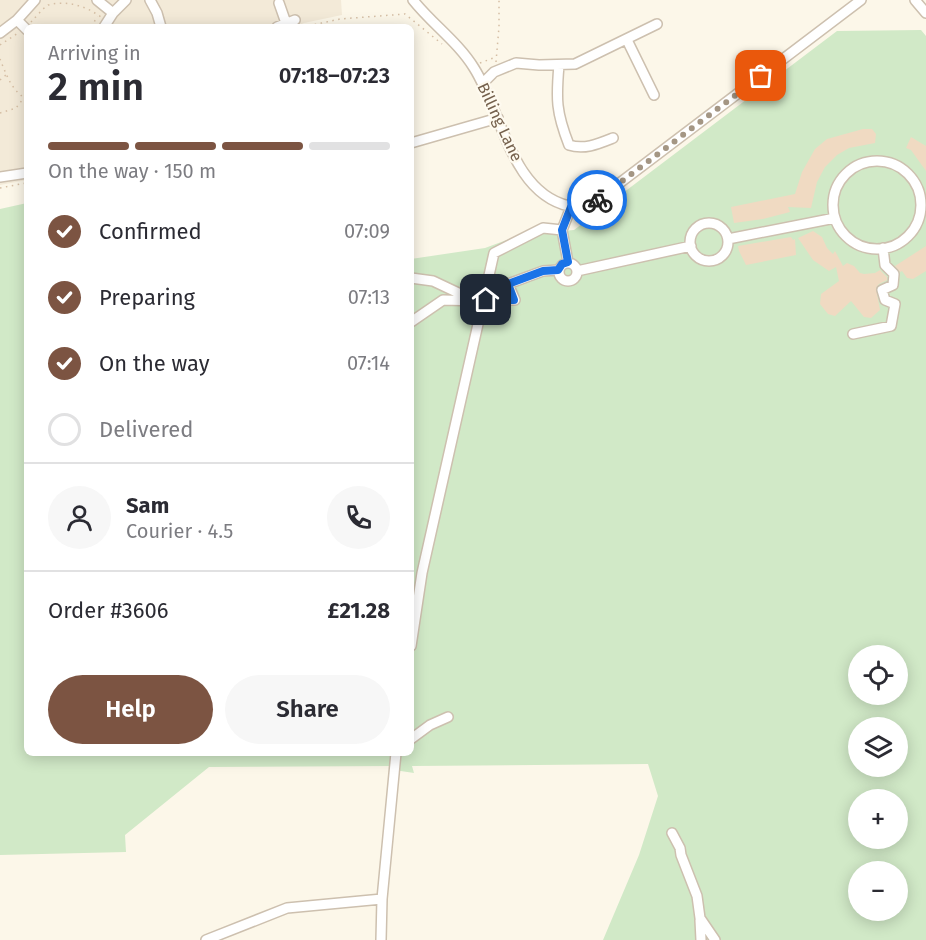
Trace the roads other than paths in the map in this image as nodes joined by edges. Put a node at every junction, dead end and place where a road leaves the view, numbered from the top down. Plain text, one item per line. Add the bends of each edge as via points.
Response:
1 (35, 0) edge
2 (97, 0) edge
3 (126, 0) edge
4 (150, 0) edge
5 (413, 0) edge
6 (861, 0) edge
7 (915, 0) edge
8 (279, 3) dead end
9 (113, 13) junction
10 (926, 13) edge
11 (17, 20) junction
12 (286, 23) edge
13 (106, 24) edge
14 (160, 24) edge
15 (657, 24) dead end
16 (24, 27) edge
17 (0, 33) edge
18 (627, 40) junction
19 (560, 65) junction
20 (483, 83) junction
21 (654, 95) dead end
22 (498, 118) junction
23 (613, 138) dead end
24 (414, 142) edge
25 (24, 173) edge
26 (0, 177) edge
27 (919, 191) junction
28 (926, 200) edge
29 (571, 207) junction
30 (835, 218) junction
31 (926, 222) edge
32 (913, 229) junction
33 (562, 230) junction
34 (728, 239) junction
35 (691, 246) junction
36 (883, 248) junction
37 (568, 262) junction
38 (558, 270) junction
39 (577, 271) junction
40 (414, 278) edge
41 (480, 300) junction
42 (414, 320) edge
43 (853, 334) dead end
44 (414, 626) edge
45 (448, 717) dead end
46 (414, 737) edge
47 (396, 756) edge
48 (672, 833) dead end
49 (382, 899) junction
50 (700, 918) junction
51 (206, 940) edge
52 (381, 940) edge
53 (701, 940) edge
54 (715, 940) edge

1 - 11 street
2 - 9 street
3 - 9 street
4 - 14 street
5 - 20 street, Billing Lane via 460,49
6 - 29 street via 592,204
7 - 10 street
8 - 12 street
9 - 13 street
11 - 16 street
11 - 17 street
15 - 18 street
18 - 19 street via 575,64
18 - 21 street
19 - 20 street via 516,63 494,72
19 - 23 street via 556,99 569,145 579,148
20 - 22 street, Billing Lane
22 - 24 street
22 - 29 street, Billing Lane via 511,152 531,184 553,201
25 - 26 street
27 - 28 street
27 - 30 street via 903,169 891,163 863,163 841,179 833,204
27 - 32 street via 919,218
29 - 33 street
30 - 34 street
30 - 36 street via 851,240 863,247
31 - 32 street
32 - 36 street via 904,240
33 - 37 street
33 - 44 street via 543,228 494,253 422,573
34 - 35 street via 723,256 713,261 701,260
34 - 35 street via 718,225 706,224 695,229
35 - 39 street
36 - 43 street via 885,265 894,274 893,285 882,290 885,300 895,304 891,326
37 - 38 street
37 - 39 street
38 - 39 street via 561,279 567,281
38 - 41 street via 543,271 508,284 514,300
40 - 41 street via 433,280
41 - 42 street via 443,300
45 - 46 street
47 - 49 street
48 - 50 street via 697,896
49 - 51 street via 287,908
49 - 52 street
50 - 53 street
50 - 54 street

